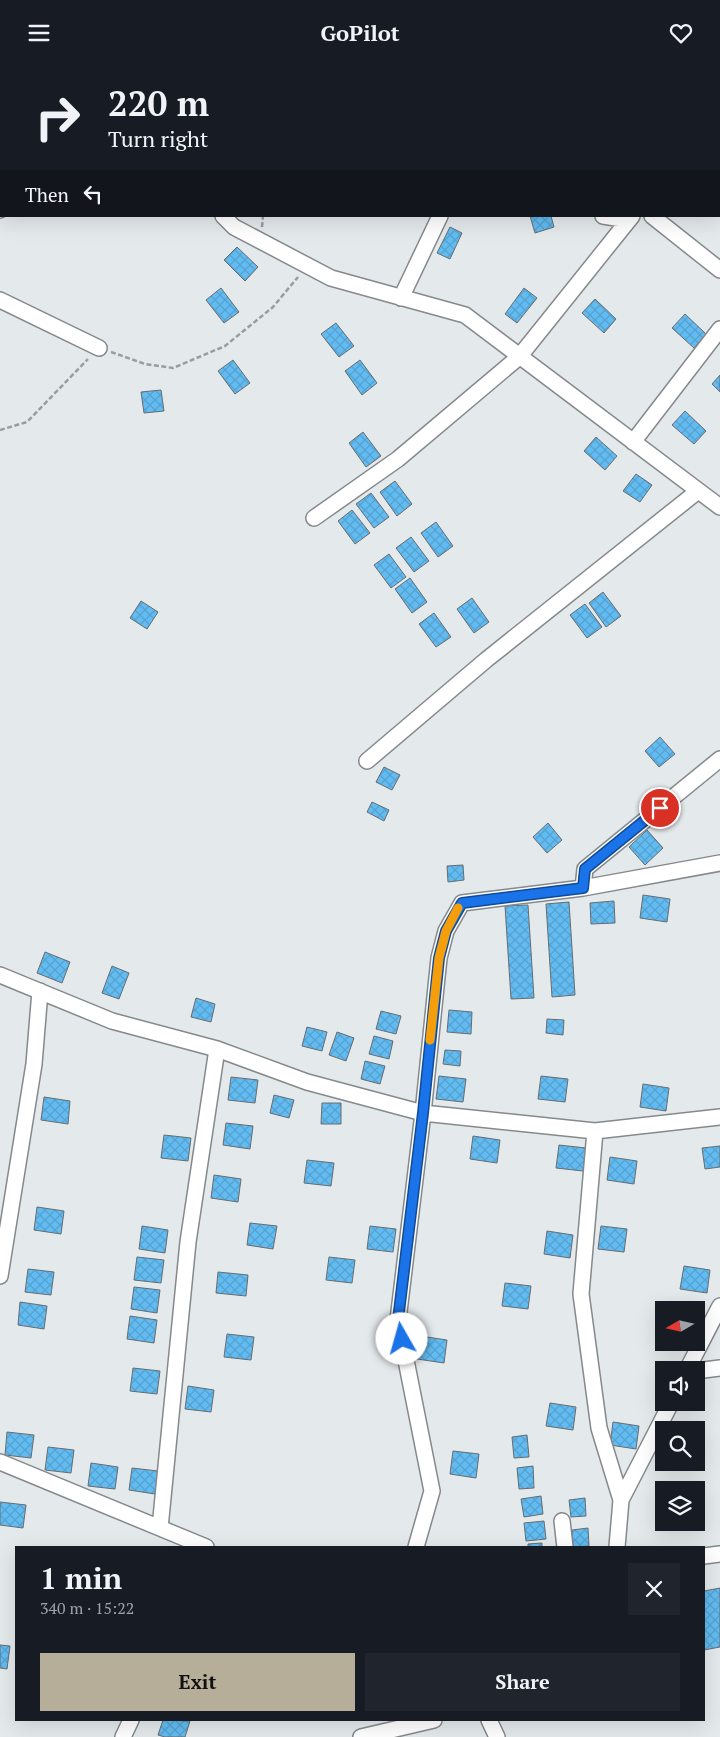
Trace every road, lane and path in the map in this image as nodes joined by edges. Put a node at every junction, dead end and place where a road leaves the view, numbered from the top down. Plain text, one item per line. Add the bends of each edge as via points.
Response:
1 (225, 217) edge
2 (440, 217) edge
3 (616, 217) edge
4 (653, 217) edge
5 (630, 218) edge
6 (237, 222) edge
7 (307, 266) junction
8 (720, 270) edge
9 (401, 298) junction
10 (0, 300) edge
11 (720, 329) edge
12 (99, 348) junction
13 (519, 357) junction
14 (0, 430) edge
15 (633, 442) junction
16 (698, 491) junction
17 (720, 507) edge
18 (314, 518) dead end
19 (720, 759) edge
20 (367, 761) dead end
21 (720, 863) edge
22 (583, 888) junction
23 (0, 975) edge
24 (40, 991) junction
25 (217, 1049) junction
26 (423, 1113) junction
27 (720, 1117) edge
28 (595, 1131) junction
29 (0, 1276) edge
30 (720, 1306) edge
31 (692, 1361) edge
32 (720, 1368) edge
33 (705, 1370) edge
34 (666, 1411) edge
35 (0, 1462) edge
36 (620, 1500) junction
37 (562, 1521) dead end
38 (160, 1529) junction
39 (202, 1546) edge
40 (416, 1546) edge
41 (566, 1546) edge
42 (617, 1546) edge
43 (720, 1554) edge
44 (705, 1556) edge
45 (130, 1721) edge
46 (430, 1721) edge
47 (489, 1721) edge
48 (124, 1737) edge
49 (361, 1737) edge
50 (497, 1737) edge

1 - 6 street
2 - 9 street
3 - 5 street
4 - 8 street
5 - 13 street
6 - 7 street
7 - 9 street via 331,278
7 - 12 path via 273,307 224,346 173,368 145,364
9 - 13 street via 465,315
10 - 12 street
11 - 15 street
12 - 14 path via 27,422
13 - 15 street
13 - 18 street via 398,459
15 - 16 street
16 - 17 street
16 - 20 street via 486,660
19 - 22 street via 585,869
21 - 22 street
22 - 26 street via 462,903 446,931 439,958
23 - 24 street
24 - 25 street via 112,1021
24 - 29 street via 34,1063
25 - 26 street via 307,1082
25 - 38 street via 188,1242
26 - 28 street
26 - 40 street via 398,1320 432,1491
27 - 28 street
28 - 36 street via 580,1294 599,1427
30 - 31 street
32 - 33 street
34 - 36 street
35 - 38 street
36 - 42 street
37 - 41 street
38 - 39 street
43 - 44 street
45 - 48 street
46 - 49 street
47 - 50 street

